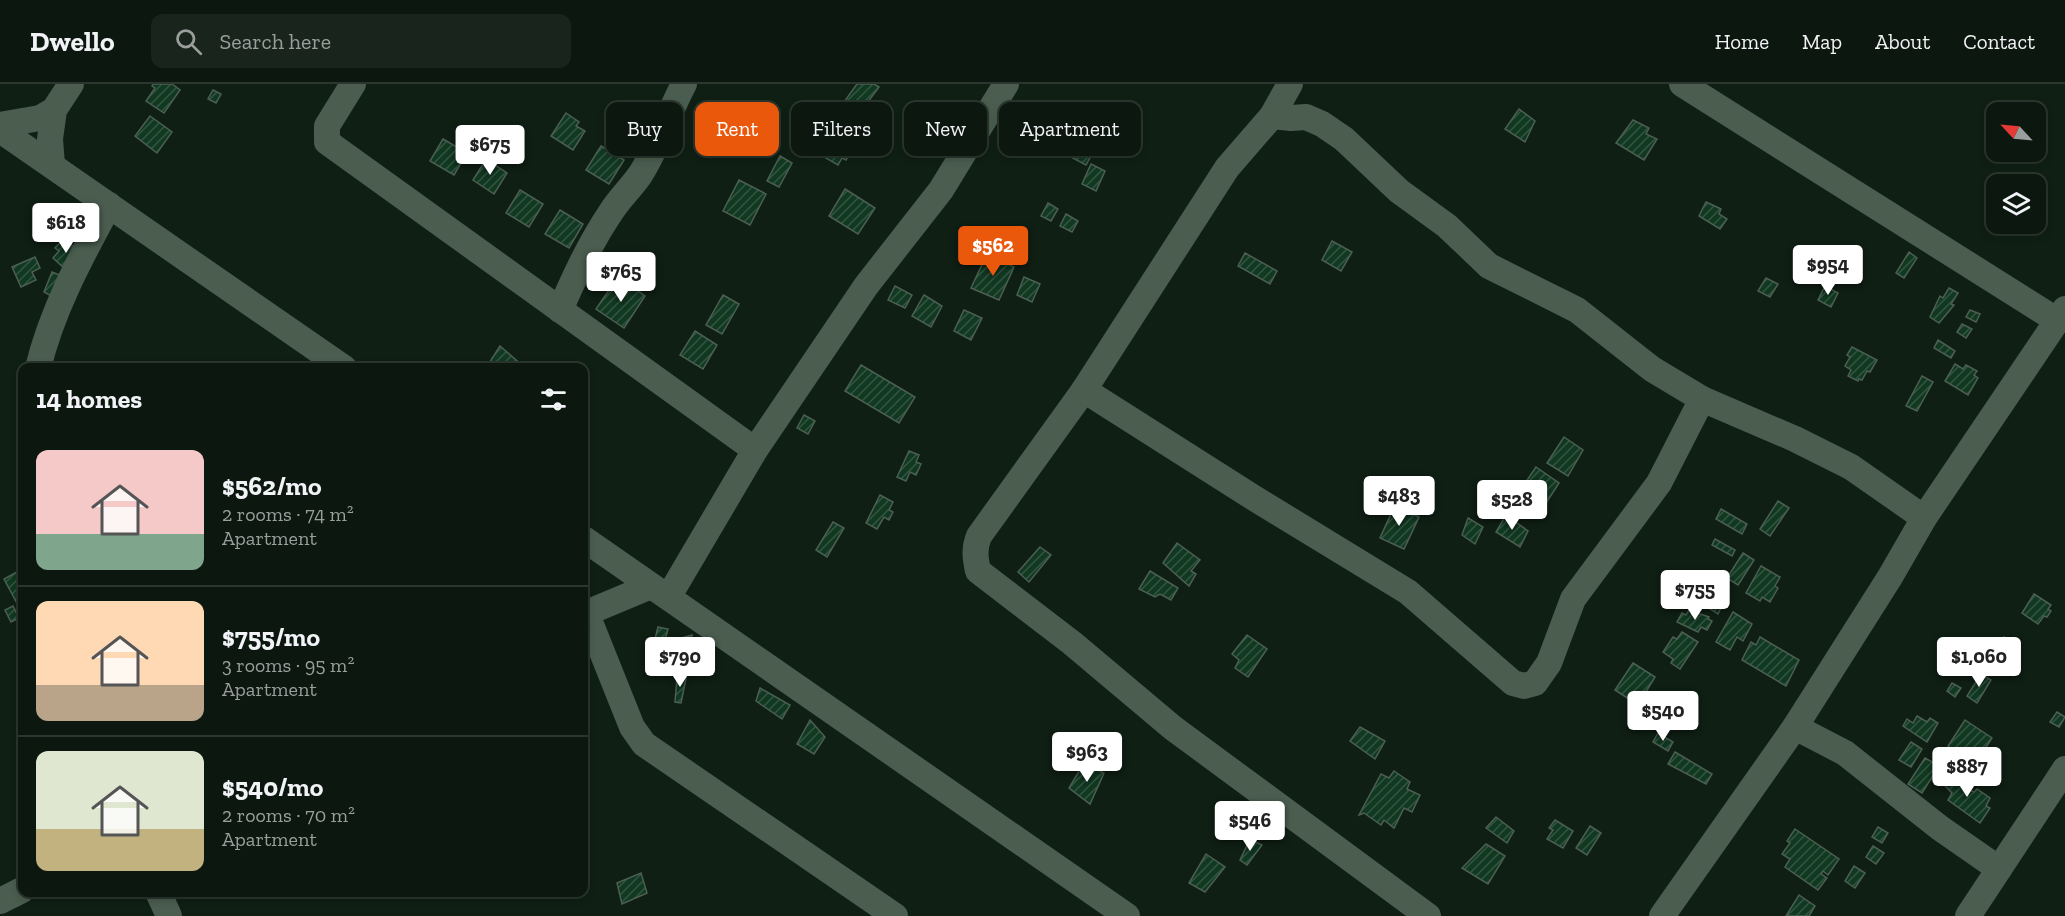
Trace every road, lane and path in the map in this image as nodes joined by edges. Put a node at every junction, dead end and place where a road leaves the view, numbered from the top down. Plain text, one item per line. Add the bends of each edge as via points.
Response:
1 (71, 84) edge
2 (353, 84) edge
3 (684, 84) edge
4 (1006, 84) edge
5 (1290, 84) edge
6 (1682, 84) edge
7 (54, 110) junction
8 (1272, 116) junction
9 (0, 125) edge
10 (0, 130) edge
11 (52, 165) junction
12 (109, 205) junction
13 (560, 310) junction
14 (2061, 315) edge
15 (39, 363) edge
16 (337, 363) edge
17 (1084, 390) junction
18 (1702, 399) junction
19 (755, 450) junction
20 (1924, 518) junction
21 (588, 541) edge
22 (660, 591) junction
23 (588, 612) edge
24 (588, 620) edge
25 (1795, 727) junction
26 (2065, 769) edge
27 (1999, 869) junction
28 (18, 893) edge
29 (160, 897) edge
30 (0, 901) edge
31 (882, 913) edge
32 (169, 916) edge
33 (1127, 916) edge
34 (1428, 916) edge
35 (1662, 916) edge
36 (1968, 916) edge

1 - 7 street
2 - 13 street via 327,126 327,142
3 - 13 street via 658,143 639,177 612,209 591,243
4 - 19 street via 941,190 866,286
5 - 8 street
6 - 14 street
7 - 9 street via 40,118
7 - 11 street
8 - 17 street via 1227,168
8 - 18 street via 1306,117 1344,139 1489,266 1577,310 1652,369
10 - 11 street
11 - 12 street
12 - 15 street via 75,267
12 - 16 street
13 - 19 street
14 - 20 street
17 - 18 street via 1408,592 1513,683 1524,686 1535,683 1549,663 1573,599 1659,483
17 - 34 street via 979,536 975,548 978,571 1173,728
18 - 20 street via 1851,467
19 - 22 street
20 - 25 street
21 - 22 street
22 - 23 street
22 - 33 street
24 - 31 street via 632,727 644,744
25 - 27 street via 1845,753
25 - 35 street
26 - 27 street
27 - 36 street
28 - 30 street
29 - 32 street

